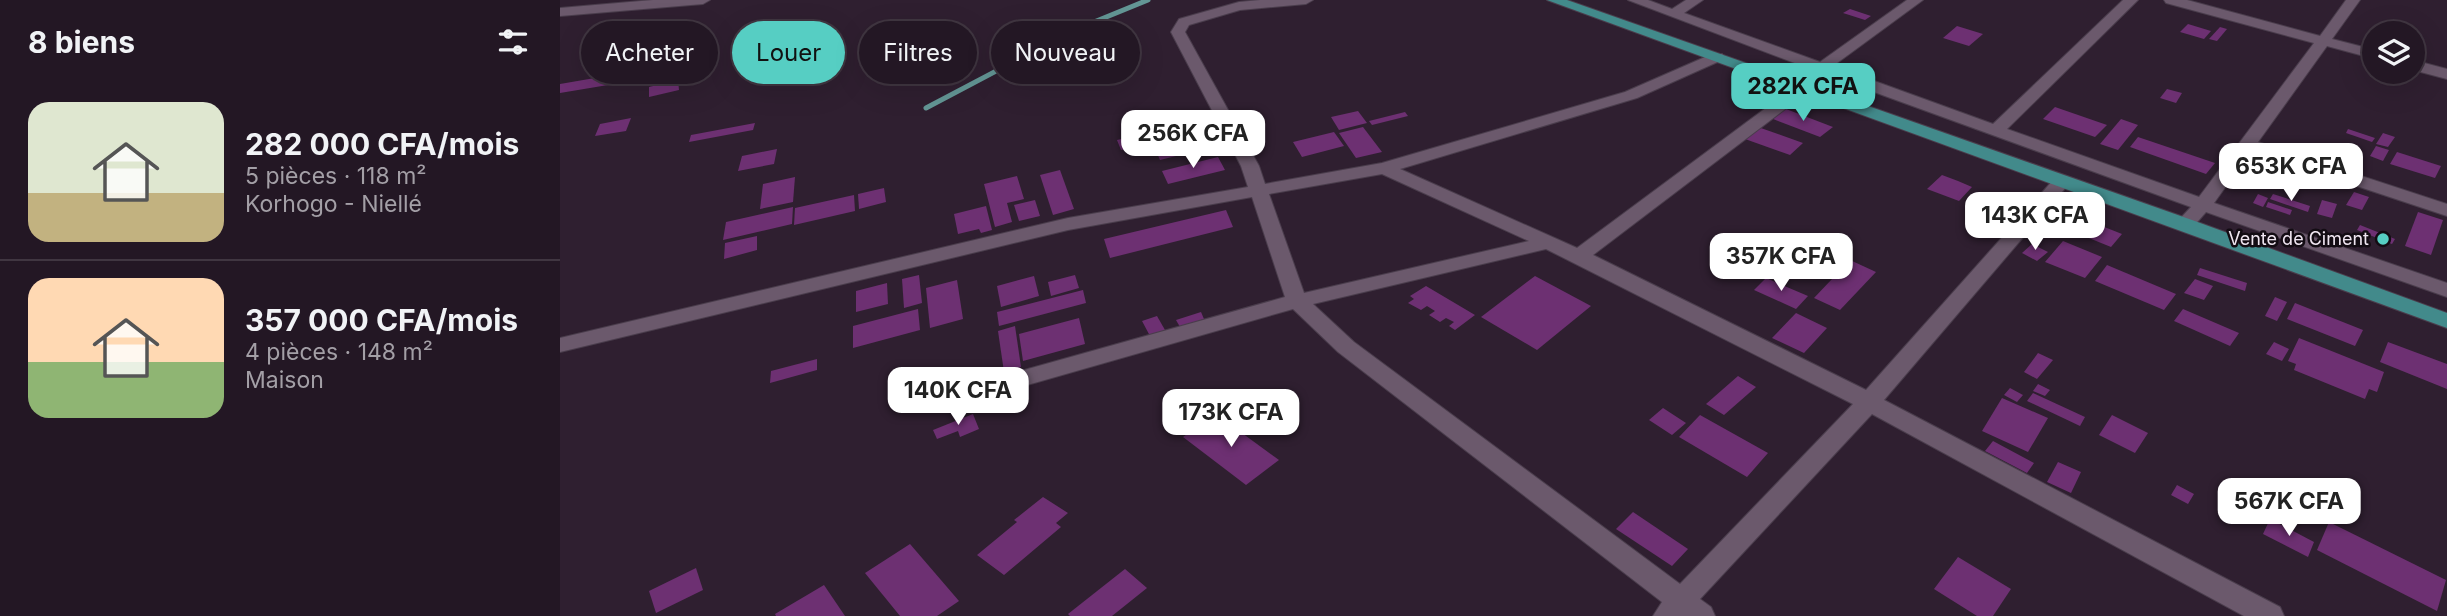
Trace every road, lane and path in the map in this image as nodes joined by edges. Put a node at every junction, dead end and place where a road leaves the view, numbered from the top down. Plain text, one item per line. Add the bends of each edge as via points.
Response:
1 (703, 0) edge
2 (1306, 0) edge
3 (1554, 0) edge
4 (1635, 0) edge
5 (1696, 0) edge
6 (1916, 0) edge
7 (2131, 0) edge
8 (2171, 0) edge
9 (2353, 0) edge
10 (560, 12) edge
11 (1672, 13) junction
12 (2321, 40) junction
13 (2362, 51) edge
14 (1717, 57) junction
15 (1821, 68) junction
16 (2425, 69) edge
17 (2447, 75) edge
18 (1802, 88) junction
19 (1996, 130) junction
20 (2246, 144) junction
21 (1384, 168) junction
22 (2061, 182) junction
23 (1258, 192) junction
24 (2203, 205) junction
25 (2447, 210) edge
26 (2185, 224) junction
27 (1549, 242) junction
28 (1580, 256) junction
29 (2447, 290) edge
30 (1297, 301) junction
31 (2447, 321) edge
32 (560, 345) edge
33 (996, 386) dead end
34 (1870, 402) junction
35 (1673, 608) edge
36 (1701, 616) edge
37 (2270, 616) edge

1 - 10 street
2 - 23 street via 1239,6 1184,22 1178,32 1250,166
3 - 14 main road
4 - 11 street
5 - 11 street
6 - 15 street
7 - 19 street
8 - 12 street
9 - 12 street
11 - 15 street
12 - 13 street
12 - 20 street
14 - 18 main road
14 - 21 street via 1631,95
15 - 19 street
16 - 17 street
18 - 22 main road
18 - 28 street
19 - 24 street
20 - 24 street
20 - 25 street
21 - 23 street
21 - 27 street
22 - 26 main road
22 - 34 street
23 - 30 street
23 - 32 street via 1068,224
24 - 26 street
24 - 29 street
26 - 31 main road
27 - 28 street
27 - 30 street
28 - 34 street
30 - 33 street
30 - 35 street via 1346,347
34 - 35 street
34 - 37 street
35 - 36 street

